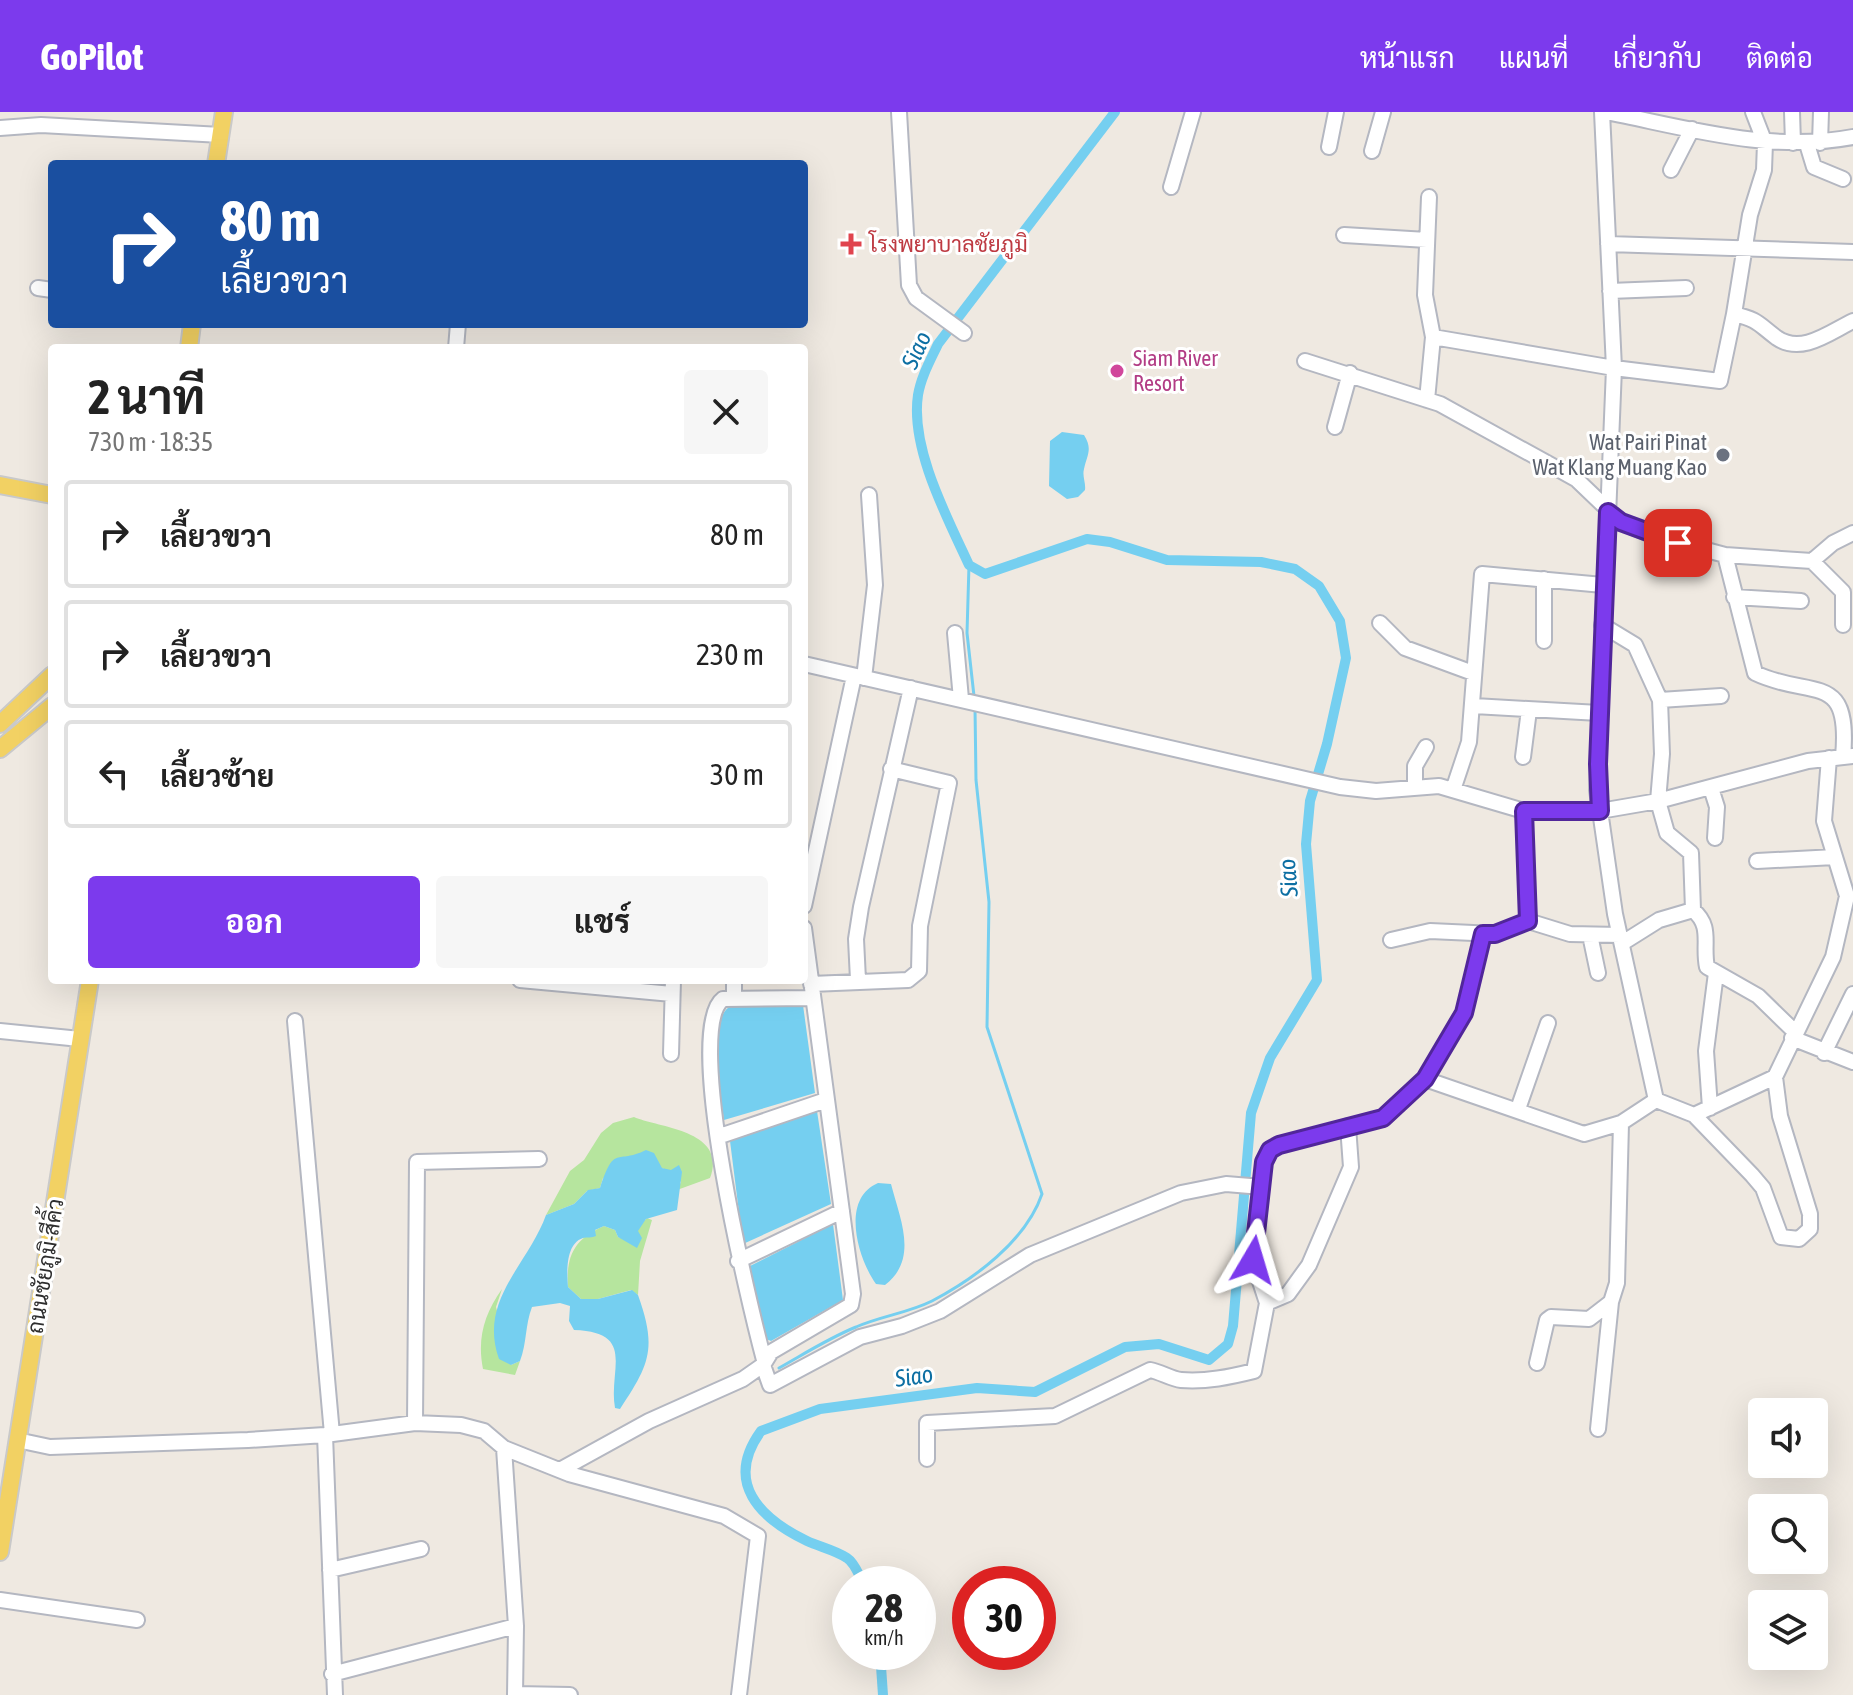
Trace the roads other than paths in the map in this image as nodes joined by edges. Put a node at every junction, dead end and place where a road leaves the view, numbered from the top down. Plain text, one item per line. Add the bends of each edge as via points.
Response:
1 (224, 112) edge
2 (899, 112) edge
3 (1193, 112) edge
4 (1336, 112) edge
5 (1383, 112) edge
6 (1604, 112) edge
7 (1753, 112) edge
8 (1792, 112) edge
9 (1821, 112) edge
10 (1661, 117) edge
11 (0, 128) edge
12 (1692, 129) junction
13 (221, 135) junction
14 (1853, 137) edge
15 (1765, 143) junction
16 (1807, 143) junction
17 (1329, 147) dead end
18 (1372, 151) dead end
19 (217, 160) edge
20 (1671, 170) dead end
21 (1843, 179) dead end
22 (1171, 187) dead end
23 (1429, 197) dead end
24 (1344, 235) dead end
25 (1427, 240) junction
26 (1608, 244) junction
27 (1745, 247) junction
28 (1853, 252) edge
29 (1686, 288) dead end
30 (1610, 291) junction
31 (1734, 314) junction
32 (1853, 321) edge
33 (964, 333) dead end
34 (1433, 337) junction
35 (1305, 361) dead end
36 (1614, 368) junction
37 (1350, 373) junction
38 (1427, 400) junction
39 (1335, 427) dead end
40 (0, 485) edge
41 (48, 494) edge
42 (869, 495) dead end
43 (1608, 512) junction
44 (1853, 533) edge
45 (1725, 555) junction
46 (1812, 561) junction
47 (1544, 579) junction
48 (1603, 585) junction
49 (1734, 597) junction
50 (1801, 601) dead end
51 (1380, 623) dead end
52 (1602, 625) junction
53 (1843, 625) dead end
54 (955, 633) dead end
55 (1544, 641) dead end
56 (808, 665) edge
57 (1473, 673) junction
58 (859, 677) junction
59 (48, 679) edge
60 (911, 688) junction
61 (1721, 696) dead end
62 (964, 700) junction
63 (1660, 700) junction
64 (1474, 706) junction
65 (48, 709) edge
66 (1529, 710) junction
67 (1599, 713) junction
68 (0, 724) edge
69 (1426, 747) dead end
70 (0, 749) edge
71 (1523, 757) dead end
72 (1842, 757) edge
73 (891, 769) junction
74 (1415, 787) junction
75 (1711, 788) junction
76 (1453, 790) junction
77 (1658, 801) junction
78 (1524, 811) junction
79 (1600, 811) junction
80 (1715, 838) dead end
81 (1835, 857) junction
82 (1757, 861) dead end
83 (808, 889) edge
84 (1693, 910) junction
85 (1849, 911) edge
86 (1528, 921) junction
87 (1483, 934) junction
88 (1590, 935) junction
89 (1622, 938) junction
90 (1391, 940) dead end
91 (808, 965) edge
92 (1598, 973) dead end
93 (1716, 973) junction
94 (858, 980) junction
95 (89, 984) edge
96 (558, 984) edge
97 (734, 984) edge
98 (673, 987) edge
99 (812, 991) junction
100 (1853, 994) edge
101 (734, 997) junction
102 (295, 1021) dead end
103 (1548, 1023) dead end
104 (0, 1031) edge
105 (1793, 1035) junction
106 (80, 1039) junction
107 (1824, 1053) junction
108 (671, 1054) dead end
109 (1853, 1062) edge
110 (1775, 1077) junction
111 (1425, 1079) junction
112 (826, 1100) junction
113 (1656, 1100) junction
114 (1710, 1108) junction
115 (1518, 1109) junction
116 (1694, 1115) junction
117 (1621, 1123) junction
118 (1348, 1126) junction
119 (720, 1136) junction
120 (539, 1159) dead end
121 (1260, 1187) junction
122 (842, 1211) junction
123 (738, 1261) junction
124 (1611, 1302) junction
125 (1267, 1303) junction
126 (1537, 1363) dead end
127 (765, 1369) junction
128 (415, 1423) junction
129 (1598, 1429) dead end
130 (329, 1434) junction
131 (17, 1440) junction
132 (504, 1448) junction
133 (927, 1459) dead end
134 (560, 1470) junction
135 (421, 1549) dead end
136 (0, 1552) edge
137 (330, 1570) junction
138 (0, 1600) edge
139 (137, 1620) dead end
140 (516, 1626) junction
141 (332, 1674) junction
142 (335, 1695) edge
143 (515, 1695) edge
144 (570, 1695) edge
145 (739, 1695) edge

1 - 13 main road
2 - 33 street via 909,285 916,298
3 - 22 street
4 - 17 street
5 - 18 street
6 - 10 street
6 - 26 street
7 - 15 street
8 - 16 street
9 - 16 street
10 - 12 street
11 - 13 street via 41,125
12 - 15 street
12 - 20 street
13 - 19 main road
14 - 16 street
15 - 16 street
15 - 27 street via 1764,170
16 - 21 street via 1814,167
23 - 25 street
24 - 25 street
25 - 34 street via 1425,295
26 - 27 street
26 - 30 street
27 - 28 street
27 - 31 street
29 - 30 street
30 - 36 street
31 - 32 street via 1758,320 1780,340 1799,345
31 - 36 street via 1720,381
34 - 36 street
34 - 38 street
35 - 37 street
36 - 43 street
37 - 38 street
37 - 39 street
38 - 43 street via 1576,479
40 - 41 main road
42 - 58 street via 875,585
43 - 45 street via 1654,536
43 - 48 street
44 - 46 street
45 - 46 street
45 - 49 street
46 - 53 street via 1843,592
47 - 48 street
47 - 55 street
47 - 57 street via 1482,574
48 - 52 street
49 - 50 street
49 - 72 street via 1755,673 1823,692 1840,706 1845,715
51 - 57 street via 1405,648
52 - 63 street via 1635,645
52 - 67 street
54 - 62 street
56 - 58 street
57 - 64 street
58 - 60 street
58 - 83 street
59 - 68 main road
60 - 62 street
60 - 73 street
61 - 63 street
62 - 74 street via 1340,787
63 - 77 street
64 - 66 street
64 - 76 street
65 - 70 main road
66 - 67 street
66 - 71 street
67 - 79 street
69 - 74 street via 1415,766
72 - 75 street
72 - 81 street via 1824,821
73 - 94 street via 861,907
73 - 94 street via 946,781 950,790 920,926 918,974 908,980
74 - 76 street
75 - 77 street
75 - 80 street via 1717,807
76 - 78 street
77 - 79 street
77 - 84 street via 1667,833 1691,853
78 - 79 street
78 - 86 street
79 - 89 street
81 - 82 street
81 - 85 street
84 - 89 street
84 - 93 street via 1705,924 1707,967
85 - 105 street via 1833,957
86 - 87 street
86 - 88 street
87 - 90 street via 1430,931
87 - 111 street via 1464,1013
88 - 89 street
88 - 92 street
89 - 113 street
91 - 99 street
93 - 105 street via 1758,996
93 - 114 street via 1706,1051
94 - 99 street
95 - 106 main road, ถนนชัยภูมิ-สีคิ้ว
96 - 98 street
97 - 101 street
98 - 108 street
99 - 101 street
99 - 112 street
100 - 107 street
101 - 119 street via 717,1004 712,1016 709,1066
102 - 130 street
103 - 115 street
104 - 106 street
105 - 107 street
105 - 110 street
106 - 131 main road, ถนนชัยภูมิ-สีคิ้ว
107 - 109 street
110 - 114 street
110 - 116 street via 1780,1116 1810,1214 1810,1229 1799,1239 1781,1237 1763,1188
111 - 115 street
111 - 118 street via 1383,1118
112 - 119 street
112 - 122 street
113 - 116 street
113 - 117 street
114 - 116 street
115 - 117 street via 1574,1133 1599,1132
117 - 124 street via 1618,1270
118 - 121 street via 1270,1150
118 - 125 street via 1351,1167 1309,1265 1288,1294
119 - 123 street
120 - 128 street via 417,1162
121 - 125 street via 1253,1260
121 - 127 street via 1226,1184 1181,1193 1030,1255 940,1311 860,1337 770,1385
122 - 123 street
122 - 127 street via 851,1305 788,1341
123 - 127 street
124 - 126 street via 1589,1319 1547,1320
124 - 129 street
125 - 133 street via 1254,1371 1217,1380 1177,1380 1150,1370 1055,1416 927,1423
127 - 134 street
128 - 130 street
128 - 132 street via 484,1431
130 - 131 street via 50,1447
130 - 137 street
131 - 136 main road, ถนนชัยภูมิ-สีคิ้ว
132 - 134 street
132 - 140 street
134 - 145 street via 724,1516 758,1536
135 - 137 street
137 - 141 street
138 - 139 street
140 - 141 street
140 - 143 street
141 - 142 street
143 - 144 street

